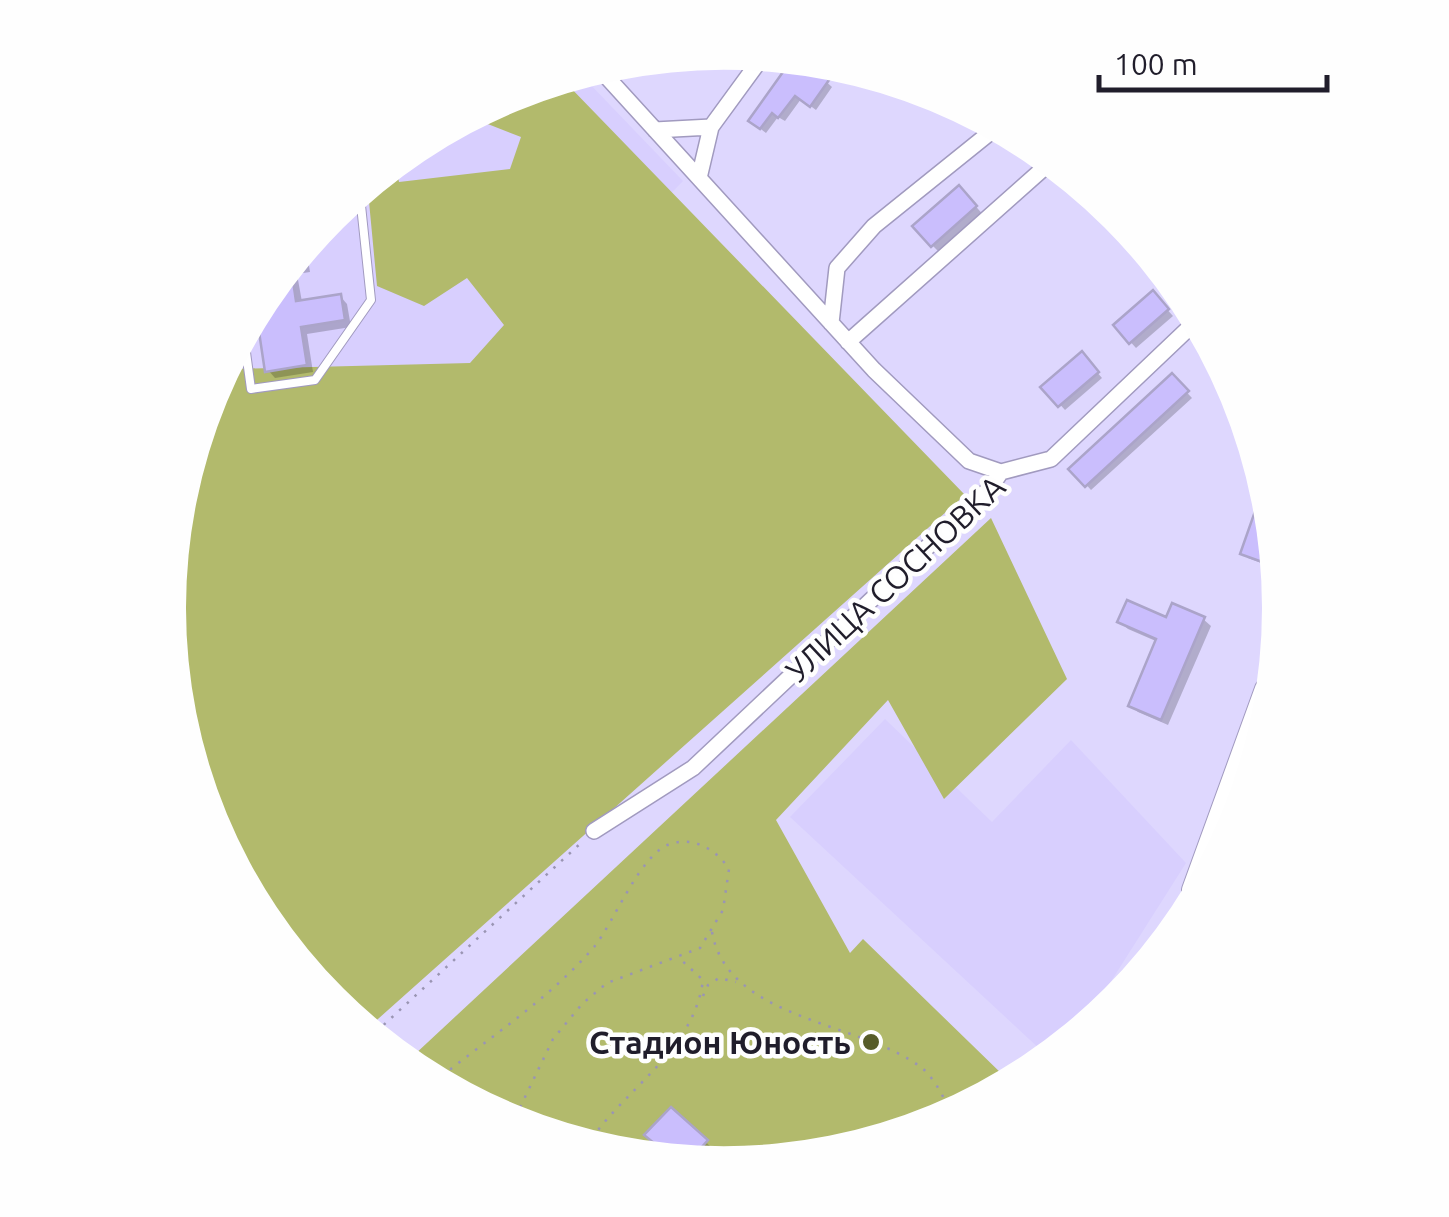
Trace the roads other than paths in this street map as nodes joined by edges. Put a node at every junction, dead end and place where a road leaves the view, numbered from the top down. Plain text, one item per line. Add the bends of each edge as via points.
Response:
1 (752, 71) edge
2 (611, 82) edge
3 (712, 127) junction
4 (655, 130) junction
5 (984, 137) edge
6 (1039, 172) edge
7 (698, 178) junction
8 (362, 211) edge
9 (830, 323) junction
10 (1186, 331) edge
11 (848, 342) junction
12 (247, 360) edge
13 (1001, 472) junction
14 (1249, 731) edge
15 (594, 831) road end
16 (1209, 843) edge

1 - 3 street
2 - 4 street
3 - 4 street
3 - 7 street
4 - 7 street
5 - 9 street via 874,226 837,268
6 - 11 street
7 - 9 street
8 - 12 lane via 372,300 315,380 252,389
9 - 11 street
10 - 13 street, УЛИЦА СОСНОВКА via 1051,459
11 - 13 street via 969,461
13 - 15 street, УЛИЦА СОСНОВКА via 693,768
14 - 16 street

